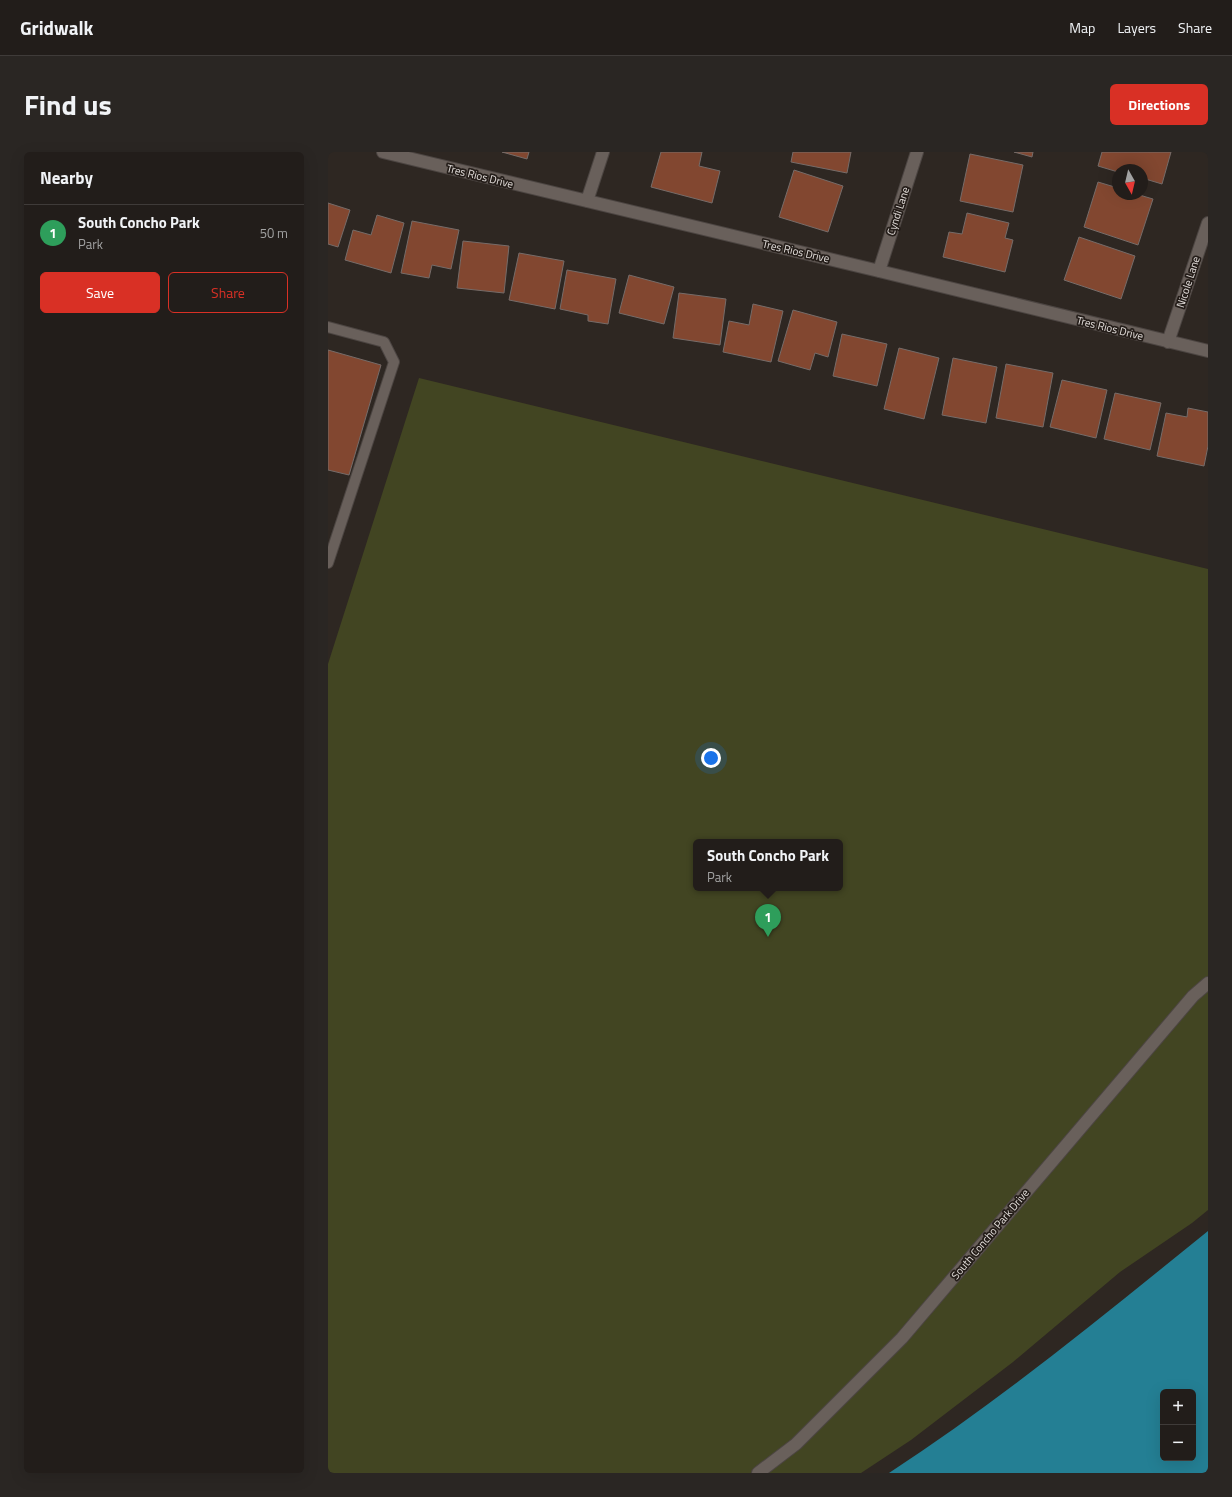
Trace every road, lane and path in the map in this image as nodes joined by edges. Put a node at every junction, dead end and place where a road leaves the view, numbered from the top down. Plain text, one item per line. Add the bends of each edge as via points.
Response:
1 (383, 152) edge
2 (603, 152) edge
3 (917, 152) edge
4 (587, 202) junction
5 (1208, 222) edge
6 (879, 271) junction
7 (328, 327) edge
8 (1168, 342) junction
9 (1208, 351) edge
10 (328, 563) edge
11 (1208, 983) edge
12 (758, 1473) edge

1 - 4 street, Tres Rios Drive
2 - 4 street
3 - 6 street, Cyndi Lane
4 - 6 street, Tres Rios Drive
5 - 8 street, Nicole Lane
6 - 8 street, Tres Rios Drive
7 - 10 lane via 384,342 394,362
8 - 9 street, Tres Rios Drive
11 - 12 street, South Concho Park Drive via 1193,996 902,1338 796,1444

